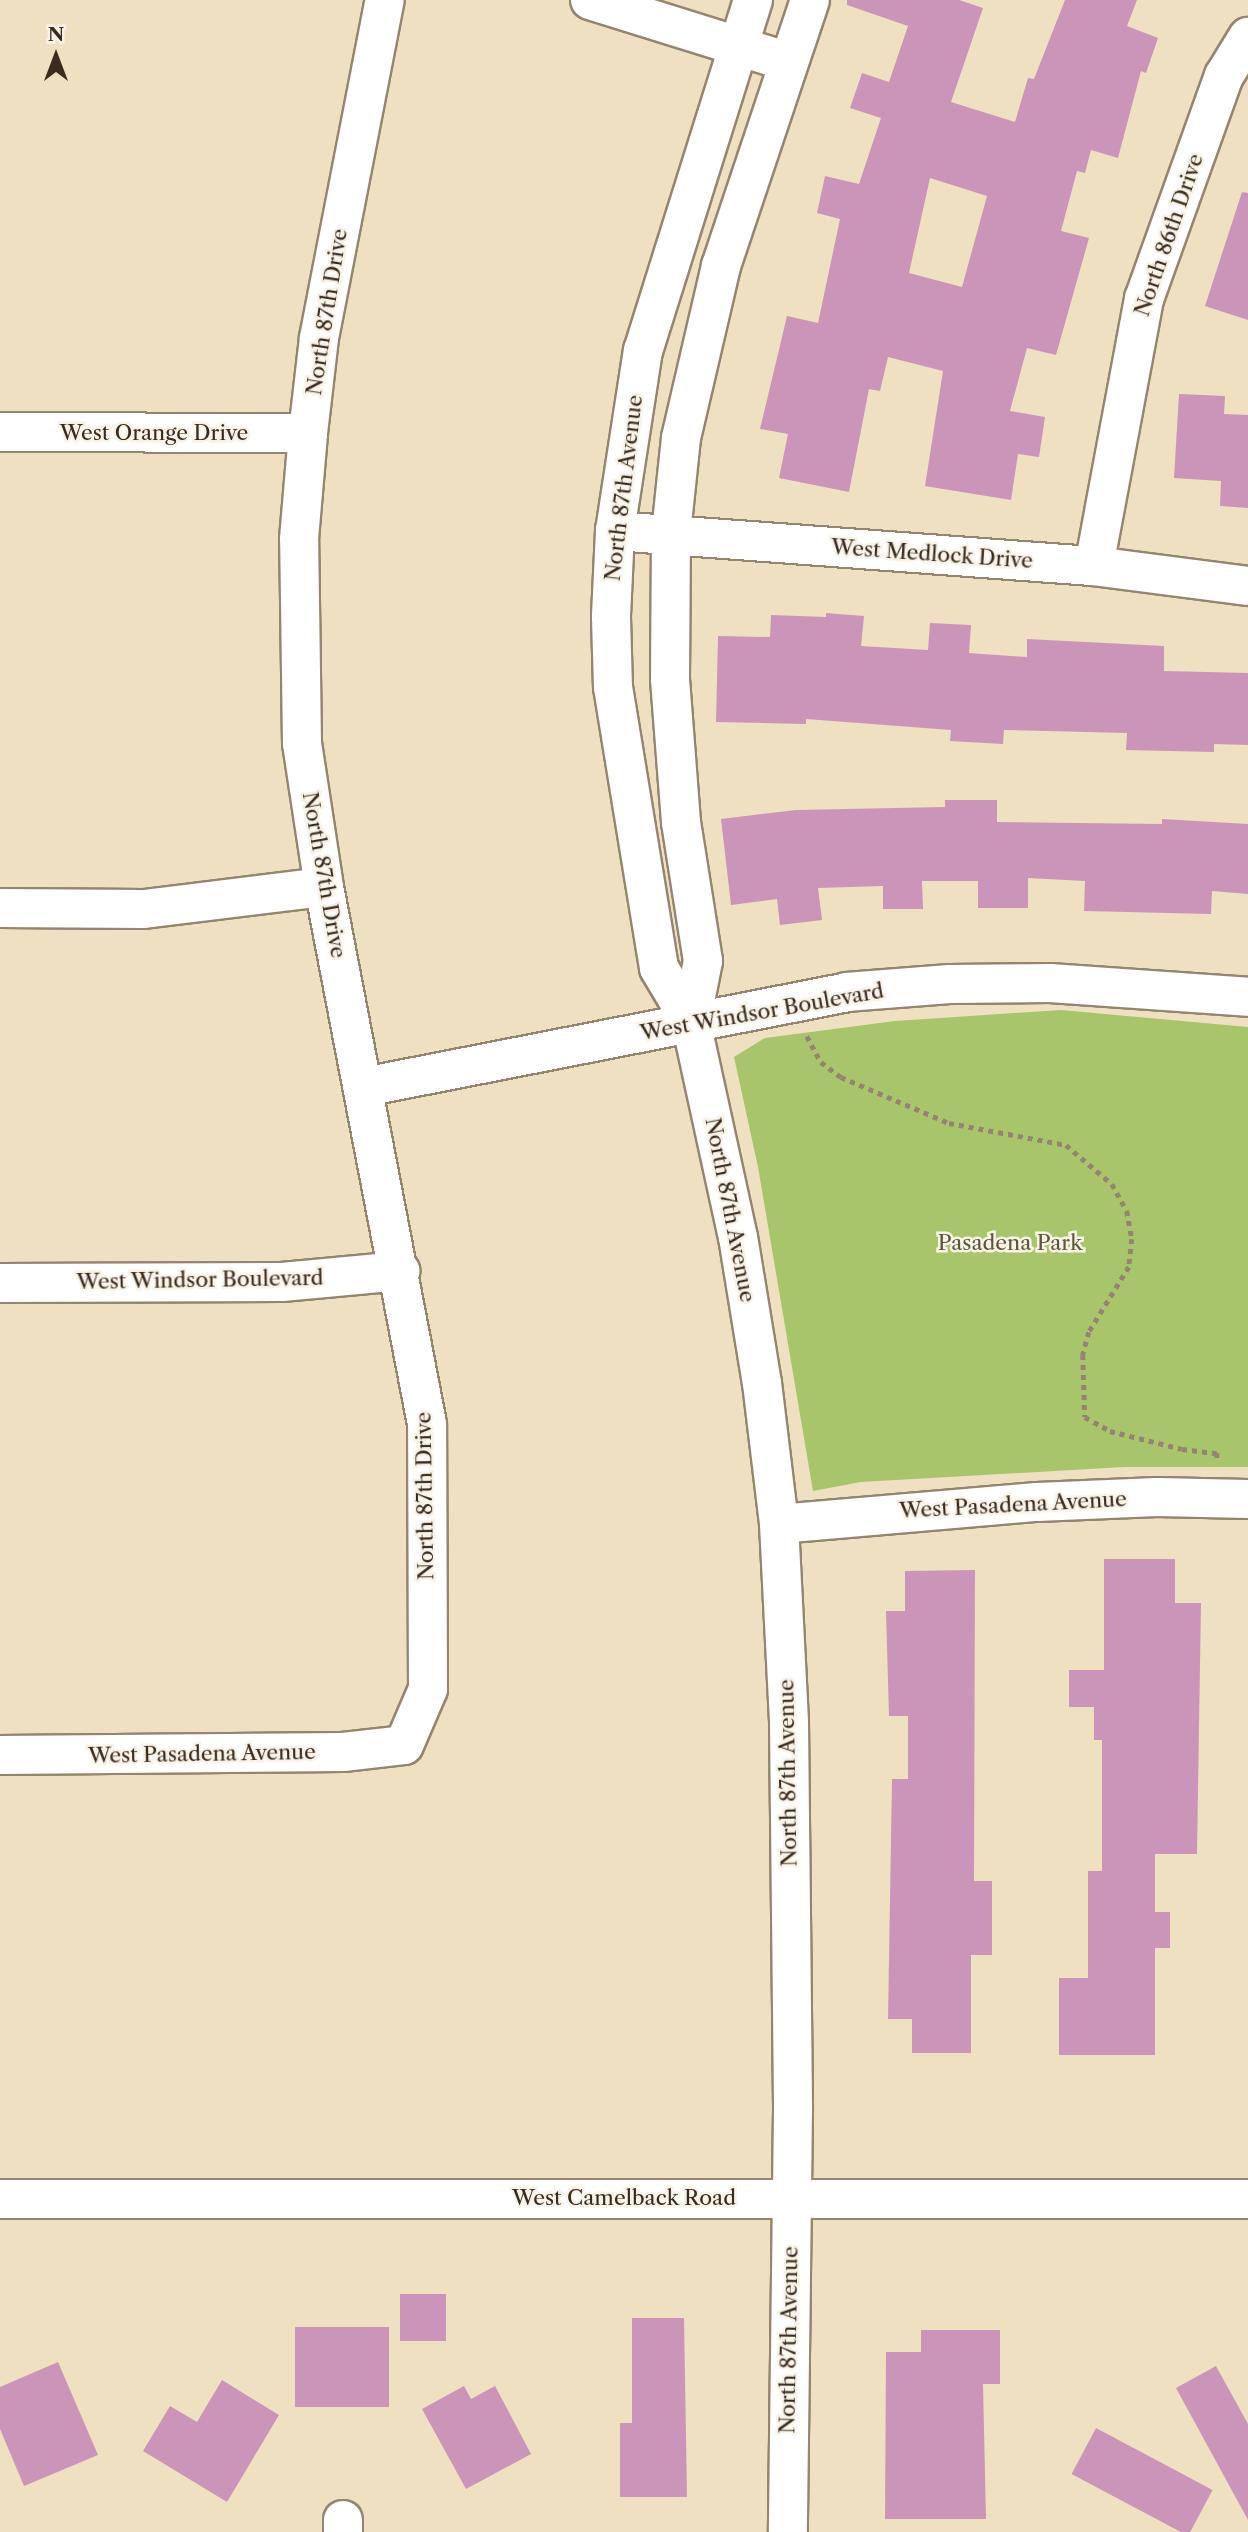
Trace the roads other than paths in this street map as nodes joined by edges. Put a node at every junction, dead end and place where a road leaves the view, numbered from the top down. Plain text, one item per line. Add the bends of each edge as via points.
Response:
1 (385, 0) edge
2 (590, 0) edge
3 (753, 0) edge
4 (810, 0) edge
5 (1248, 37) edge
6 (738, 46) junction
7 (789, 62) junction
8 (1236, 82) edge
9 (0, 432) edge
10 (308, 433) junction
11 (615, 531) junction
12 (671, 533) junction
13 (1094, 566) junction
14 (1248, 586) edge
15 (324, 887) junction
16 (0, 908) edge
17 (1248, 997) edge
18 (691, 1023) junction
19 (364, 1087) junction
20 (400, 1271) junction
21 (0, 1283) edge
22 (1233, 1498) edge
23 (779, 1524) junction
24 (404, 1745) joint
25 (0, 1755) edge
26 (792, 2198) junction
27 (0, 2199) edge
28 (1248, 2199) edge
29 (788, 2532) edge

1 - 10 street, North 87th Drive via 319,338
2 - 6 street
3 - 6 street, North 87th Avenue
4 - 7 street, North 87th Avenue
5 - 8 street, North 86th Drive
6 - 7 street
6 - 11 street, North 87th Avenue via 643,350
7 - 12 street, North 87th Avenue via 721,266 697,355 681,438
8 - 13 street, North 86th Drive via 1144,299
9 - 10 street, West Orange Drive
10 - 15 street, North 87th Drive via 299,539 302,744
11 - 12 street, West Medlock Drive
11 - 18 street, North 87th Avenue via 613,687 630,808 659,968
12 - 13 street, West Medlock Drive
12 - 18 street, North 87th Avenue via 670,679 681,822 704,961
13 - 14 street, West Medlock Drive
15 - 16 street via 144,909
15 - 19 street, North 87th Drive
17 - 18 street, West Windsor Boulevard via 1050,984 950,984 846,992
18 - 19 street, West Windsor Boulevard
18 - 23 street, North 87th Avenue via 738,1237
19 - 20 street, North 87th Drive
20 - 21 street, West Windsor Boulevard via 282,1282
20 - 24 street, North 87th Drive via 427,1424 428,1689
22 - 23 street, West Pasadena Avenue via 964,1506
23 - 26 street, North 87th Avenue via 789,1723
24 - 25 street, West Pasadena Avenue via 343,1752
26 - 27 street, West Camelback Road
26 - 28 street, West Camelback Road
26 - 29 street, North 87th Avenue

